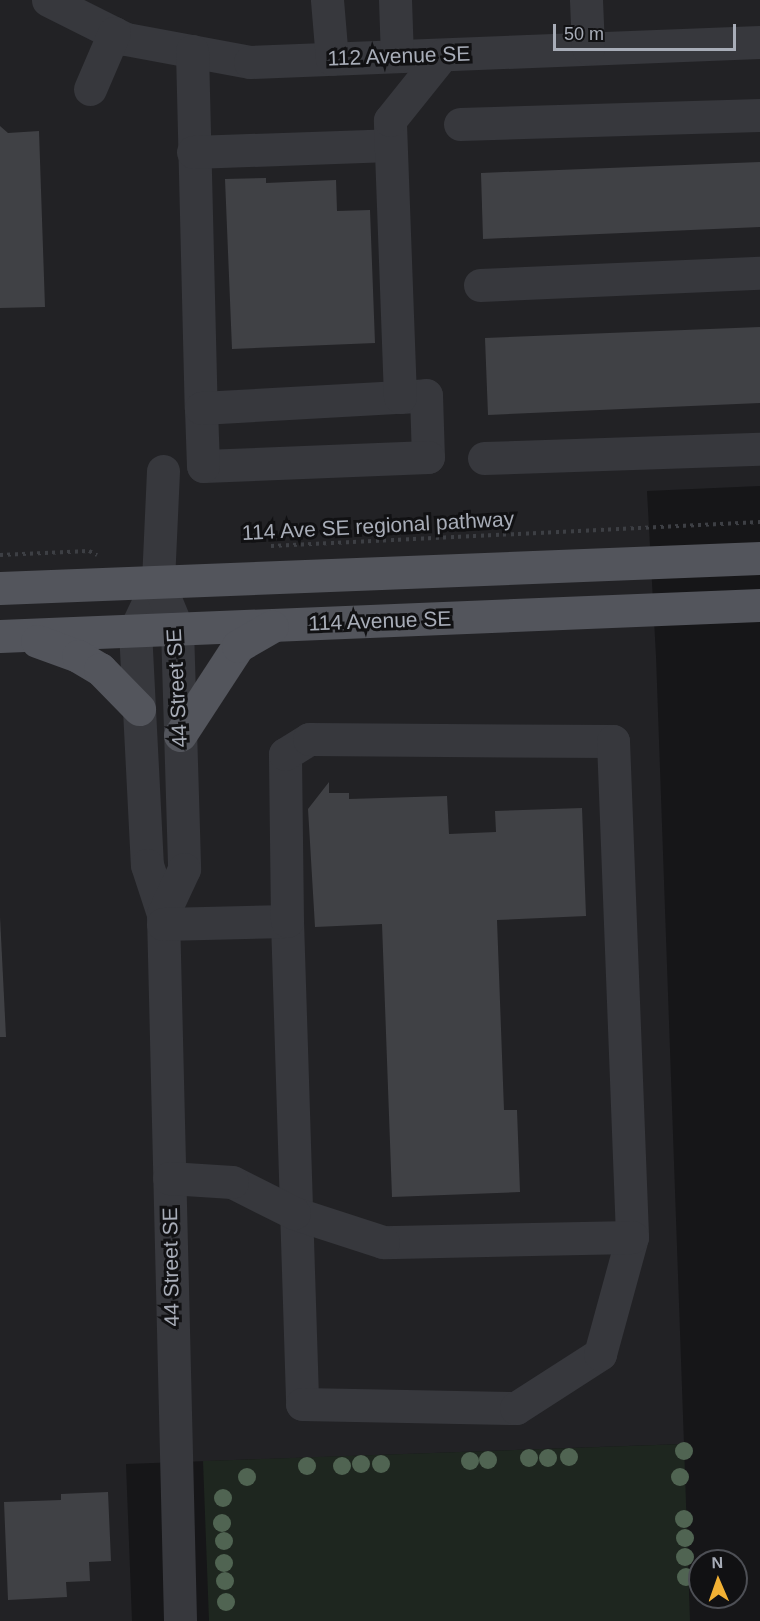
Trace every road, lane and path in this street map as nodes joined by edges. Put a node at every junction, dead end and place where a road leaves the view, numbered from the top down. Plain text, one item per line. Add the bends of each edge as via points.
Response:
1 (48, 0) edge
2 (327, 0) edge
3 (395, 0) edge
4 (586, 0) edge
5 (85, 8) edge
6 (114, 33) junction
7 (760, 42) edge
8 (588, 48) junction
9 (192, 51) junction
10 (442, 55) junction
11 (397, 56) junction
12 (332, 58) junction
13 (90, 89) dead end
14 (760, 115) edge
15 (460, 124) dead end
16 (390, 145) junction
17 (193, 153) junction
18 (760, 273) edge
19 (480, 285) dead end
20 (400, 397) junction
21 (201, 408) junction
22 (760, 449) edge
23 (484, 458) dead end
24 (163, 471) dead end
25 (760, 522) edge
26 (259, 547) dead end
27 (0, 555) edge
28 (104, 557) dead end
29 (760, 558) edge
30 (158, 582) junction
31 (0, 588) edge
32 (760, 604) edge
33 (273, 626) junction
34 (177, 628) junction
35 (135, 630) junction
36 (11, 635) edge
37 (139, 709) junction
38 (180, 735) junction
39 (163, 919) junction
40 (288, 921) junction
41 (169, 1178) junction
42 (294, 1213) junction
43 (632, 1237) junction
44 (180, 1621) edge

1 - 5 street, 112 Avenue SE
2 - 12 street
3 - 11 street
4 - 8 street
5 - 6 street, 112 Avenue SE
6 - 9 street, 112 Avenue SE via 126,39
6 - 13 street
7 - 8 street, 112 Avenue SE
8 - 10 street, 112 Avenue SE
9 - 12 street, 112 Avenue SE via 249,62
9 - 17 street
10 - 11 street, 112 Avenue SE
10 - 16 street via 390,120
11 - 12 street, 112 Avenue SE
14 - 15 street
16 - 17 street
16 - 20 street
17 - 21 street
18 - 19 street
20 - 21 street
20 - 21 street via 426,395 428,457 203,466
22 - 23 street
24 - 30 street
25 - 26 path, 114 Ave SE regional pathway
27 - 28 path via 89,551
29 - 30 main road
30 - 31 main road
30 - 34 street, 44 Street SE
30 - 35 street, 44 Street SE
32 - 33 main road, 114 Avenue SE
33 - 34 main road, 114 Avenue SE
33 - 38 main road via 238,646
34 - 35 main road, 114 Avenue SE
34 - 38 street, 44 Street SE
35 - 36 main road, 114 Avenue SE
35 - 37 street, 44 Street SE
36 - 37 main road via 78,656 100,669
37 - 39 street, 44 Street SE via 147,865
38 - 39 street, 44 Street SE via 184,869
39 - 40 street
39 - 41 street, 44 Street SE
40 - 42 street
40 - 43 street via 285,754 309,739 613,741
41 - 42 street via 232,1182
41 - 44 street, 44 Street SE
42 - 43 street via 383,1242
42 - 43 street via 302,1404 516,1408 600,1354

